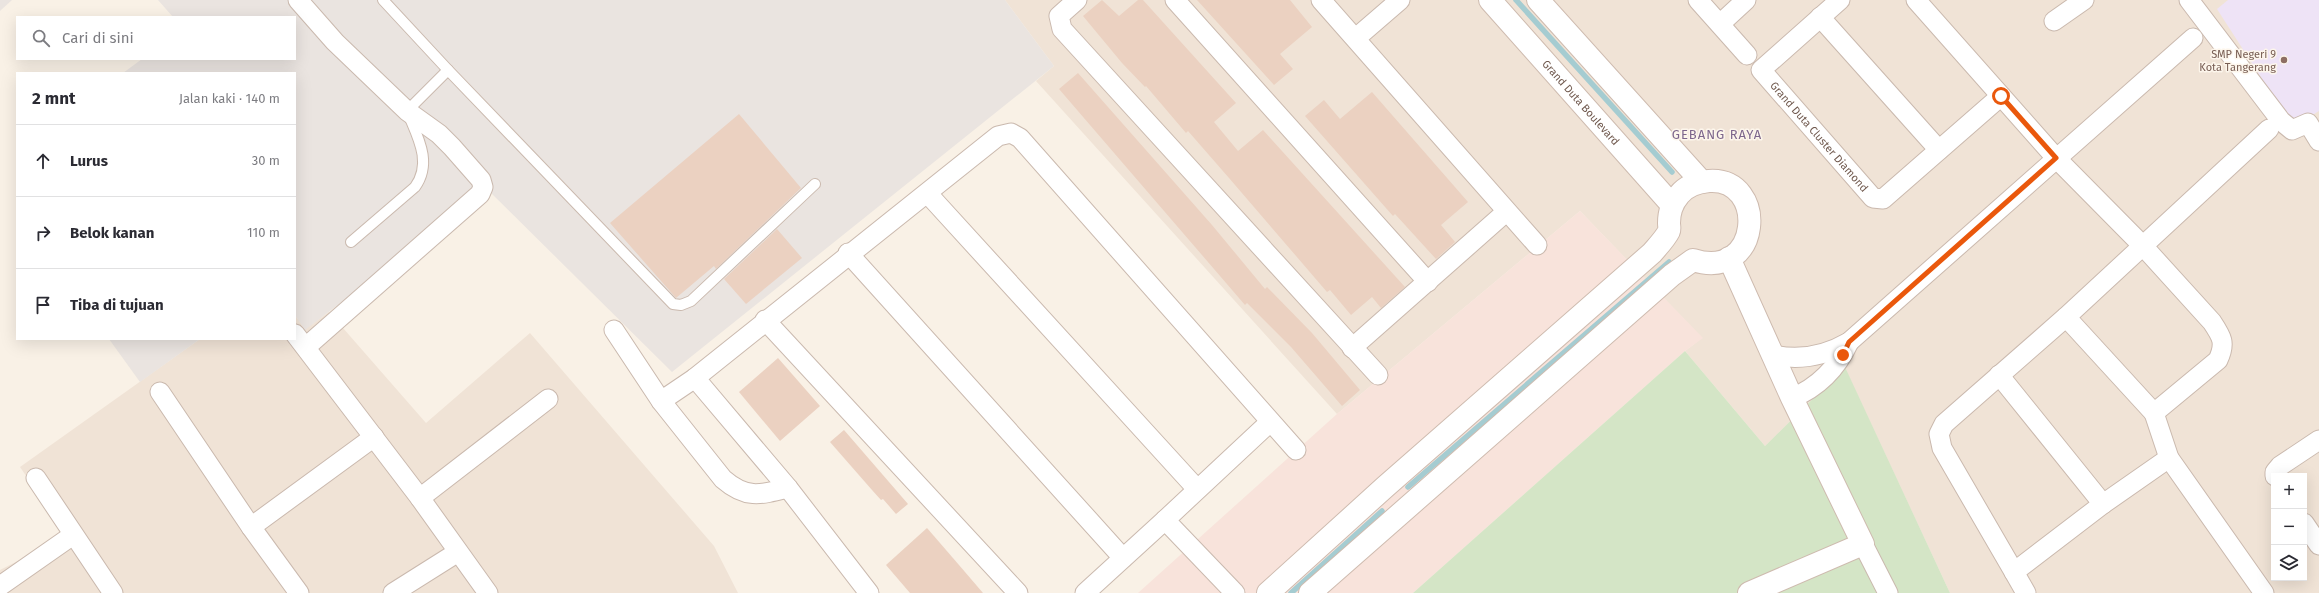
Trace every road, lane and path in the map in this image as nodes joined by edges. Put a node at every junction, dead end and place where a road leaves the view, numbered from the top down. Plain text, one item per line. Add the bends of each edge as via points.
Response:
1 (298, 0) edge
2 (383, 0) edge
3 (1077, 0) edge
4 (1175, 0) edge
5 (1321, 0) edge
6 (1400, 0) edge
7 (1490, 0) edge
8 (1538, 0) edge
9 (1698, 0) edge
10 (1746, 0) edge
11 (1840, 0) edge
12 (1916, 0) edge
13 (2084, 0) edge
14 (2189, 0) edge
15 (1820, 17) junction
16 (2054, 21) dead end
17 (1720, 24) junction
18 (1356, 38) junction
19 (2193, 38) dead end
20 (1747, 55) dead end
21 (448, 70) junction
22 (2001, 96) junction
23 (407, 111) junction
24 (2313, 119) edge
25 (2269, 129) dead end
26 (2319, 141) edge
27 (1939, 150) junction
28 (2056, 158) junction
29 (1702, 182) junction
30 (814, 184) dead end
31 (928, 194) junction
32 (1672, 205) junction
33 (1506, 212) junction
34 (351, 242) dead end
35 (1537, 245) dead end
36 (2143, 246) junction
37 (848, 253) junction
38 (1729, 258) junction
39 (1428, 282) junction
40 (2066, 317) junction
41 (765, 320) junction
42 (614, 330) dead end
43 (300, 340) edge
44 (1849, 342) junction
45 (1352, 348) junction
46 (1773, 356) junction
47 (1999, 375) junction
48 (1378, 376) dead end
49 (695, 378) junction
50 (160, 392) dead end
51 (1792, 398) junction
52 (548, 399) dead end
53 (661, 401) junction
54 (2154, 413) junction
55 (1270, 422) junction
56 (374, 437) junction
57 (2319, 440) edge
58 (1296, 450) dead end
59 (2169, 458) junction
60 (2275, 473) edge
61 (36, 478) dead end
62 (788, 488) junction
63 (1197, 489) junction
64 (1395, 497) junction
65 (420, 498) junction
66 (2103, 504) junction
67 (1165, 520) junction
68 (251, 527) junction
69 (2307, 527) edge
70 (73, 535) junction
71 (1863, 544) junction
72 (2319, 545) edge
73 (458, 552) junction
74 (1123, 558) junction
75 (2014, 572) junction
76 (0, 586) edge
77 (106, 590) edge
78 (299, 593) edge
79 (393, 593) edge
80 (488, 593) edge
81 (870, 593) edge
82 (1018, 593) edge
83 (1085, 593) edge
84 (1234, 593) edge
85 (1268, 593) edge
86 (1310, 593) edge
87 (1748, 593) edge
88 (1888, 593) edge
89 (2026, 593) edge
90 (2264, 593) edge

1 - 23 street via 335,42
2 - 21 lane
3 - 45 street via 1059,16 1062,29
4 - 39 street
5 - 18 street
6 - 18 street
7 - 32 street, Grand Duta Boulevard
8 - 29 street
9 - 17 street
10 - 17 street
11 - 15 street, Grand Duta Cluster Diamond
12 - 22 street
13 - 16 street
14 - 24 street via 2281,121 2292,130
15 - 27 street
15 - 27 street, Grand Duta Cluster Diamond via 1761,70 1873,198 1883,199
17 - 20 street
18 - 33 street
19 - 28 street
21 - 23 lane
21 - 30 lane via 673,304 681,305 691,301
22 - 27 street, Grand Duta Cluster Diamond
22 - 28 street
23 - 34 lane via 423,154 424,167 421,179
23 - 43 street via 439,134 452,147 481,180 483,190
24 - 26 street
25 - 36 street
28 - 36 street
28 - 44 street
29 - 32 street via 1690,186 1679,194
29 - 38 street via 1714,181 1735,190 1743,198 1748,209 1750,232 1738,252
31 - 37 street
31 - 55 street via 998,136 1011,133 1020,138
31 - 63 street
32 - 64 street via 1669,215 1670,230 1652,254
33 - 35 street
33 - 39 street
36 - 40 street
36 - 54 street via 2212,322 2220,335 2223,348 2218,360
37 - 41 street
37 - 74 street
38 - 46 street
38 - 64 street via 1711,263 1693,260
39 - 45 street
40 - 47 street
40 - 54 street
41 - 49 street
41 - 82 street
42 - 53 street
43 - 56 street
44 - 46 street via 1813,357
44 - 51 street via 1830,373 1812,388
45 - 48 street
46 - 51 street
47 - 66 street
47 - 75 street via 1944,424 1939,434 1942,448
49 - 53 street
49 - 62 street
50 - 68 street
51 - 71 street
52 - 65 street
53 - 62 street via 732,487 746,493 762,495
54 - 59 street
55 - 58 street
55 - 63 street
56 - 65 street
56 - 68 street
57 - 60 street via 2280,466
59 - 66 street
59 - 90 street
61 - 70 street
62 - 81 street
63 - 67 street
64 - 85 street
64 - 86 street
65 - 73 street
66 - 75 street
67 - 74 street
67 - 84 street
68 - 78 street
69 - 72 street
70 - 76 street
70 - 77 street
71 - 87 street
71 - 88 street
73 - 79 street
73 - 80 street
74 - 83 street
75 - 89 street

